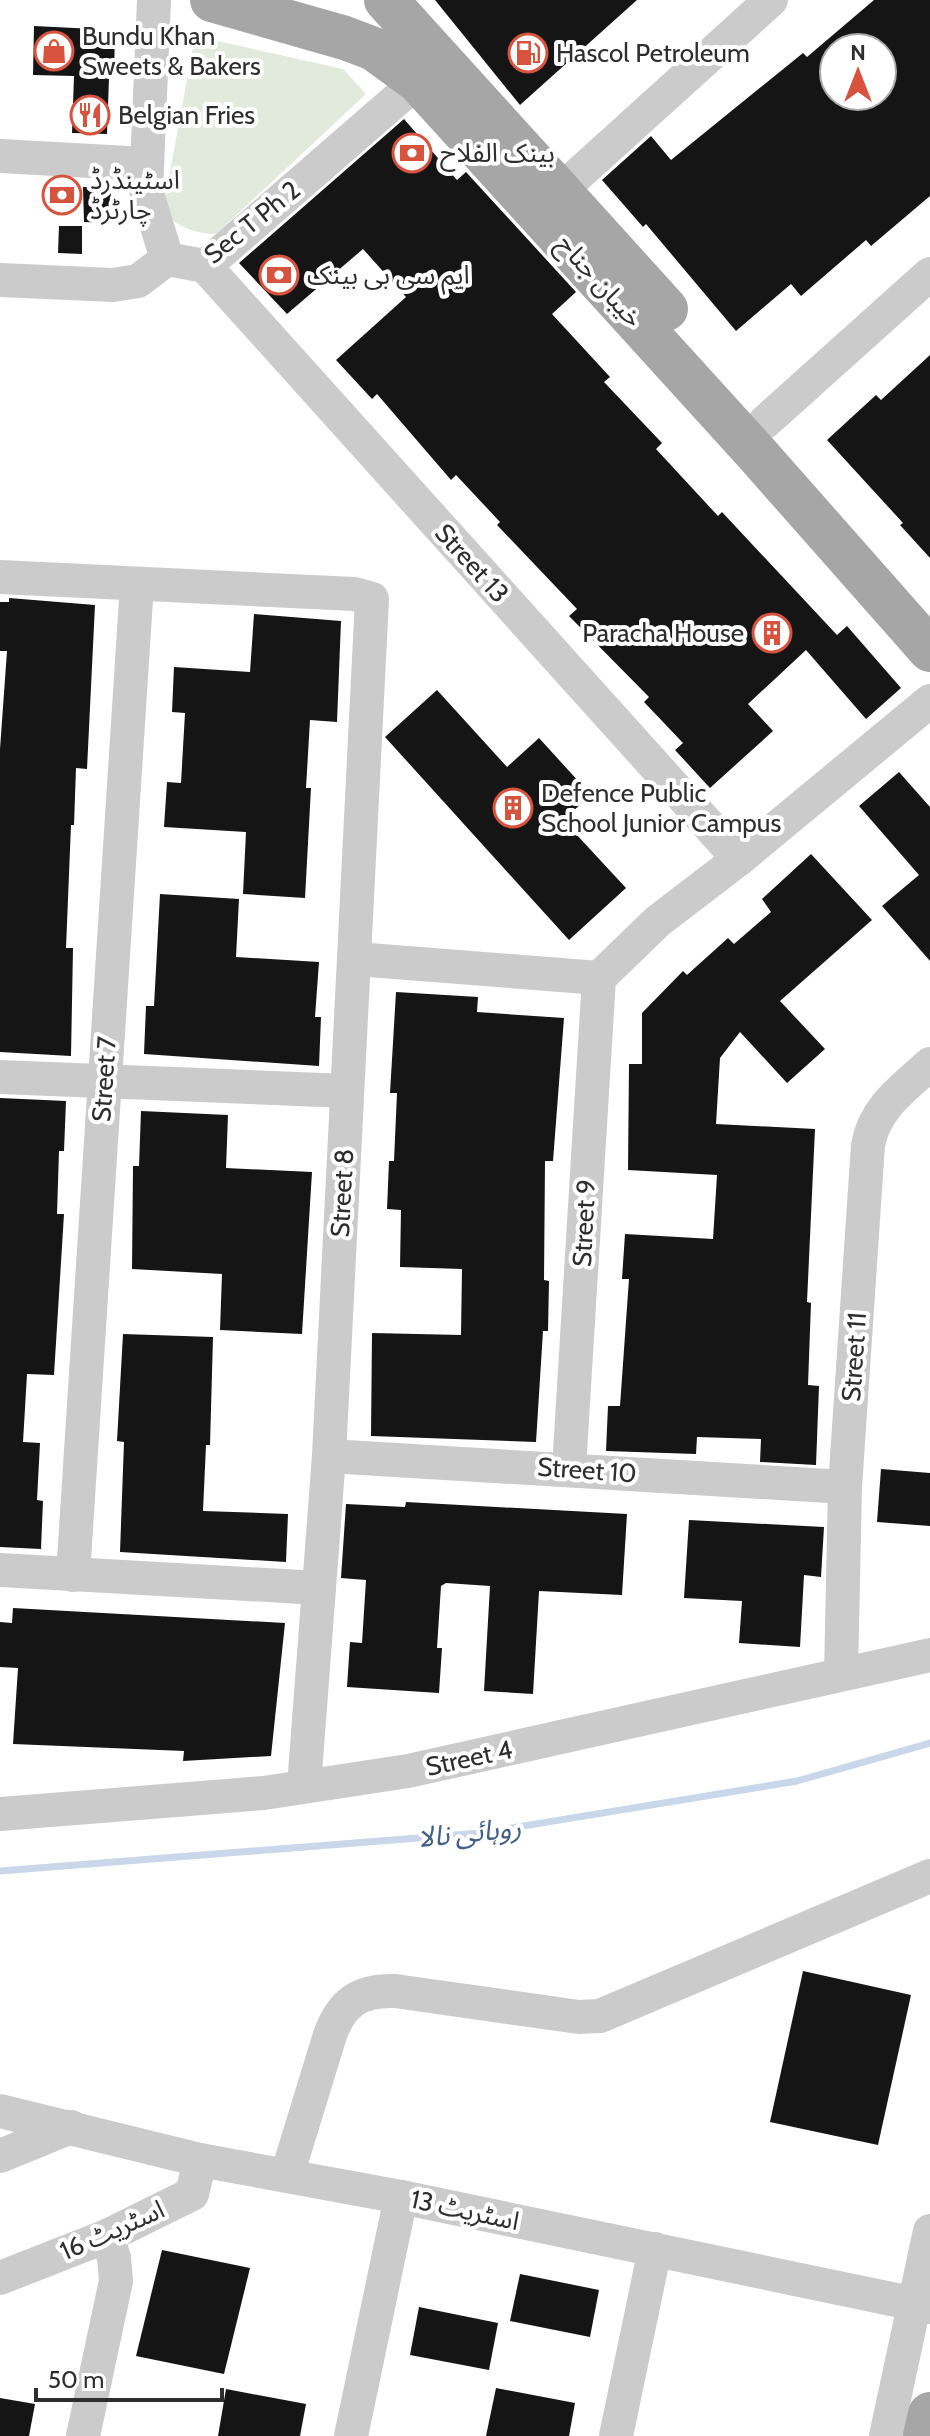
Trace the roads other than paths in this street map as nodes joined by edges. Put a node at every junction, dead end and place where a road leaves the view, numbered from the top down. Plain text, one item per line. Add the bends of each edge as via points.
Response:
1 (154, 0) edge
2 (212, 0) edge
3 (386, 0) edge
4 (771, 0) edge
5 (418, 81) junction
6 (0, 156) edge
7 (146, 164) junction
8 (561, 190) junction
9 (167, 259) junction
10 (205, 266) junction
11 (930, 274) edge
12 (0, 280) edge
13 (765, 422) junction
14 (0, 577) edge
15 (137, 584) junction
16 (930, 610) edge
17 (930, 650) edge
18 (930, 701) edge
19 (739, 859) junction
20 (356, 959) junction
21 (599, 978) junction
22 (930, 1064) edge
23 (0, 1077) edge
24 (104, 1082) junction
25 (347, 1091) junction
26 (329, 1456) junction
27 (569, 1468) junction
28 (845, 1487) junction
29 (0, 1570) edge
30 (73, 1575) junction
31 (319, 1588) junction
32 (930, 1655) edge
33 (841, 1674) junction
34 (304, 1786) junction
35 (0, 1814) edge
36 (930, 1876) edge
37 (0, 2111) edge
38 (71, 2127) junction
39 (0, 2156) edge
40 (200, 2160) junction
41 (287, 2175) junction
42 (401, 2197) junction
43 (930, 2231) edge
44 (107, 2236) junction
45 (655, 2249) junction
46 (0, 2278) edge
47 (922, 2306) edge
48 (930, 2414) edge
49 (83, 2436) edge
50 (351, 2436) edge
51 (616, 2436) edge
52 (886, 2436) edge
53 (925, 2436) edge

1 - 7 street, Sec T Ph 2
2 - 5 main road, خیبان جناح via 359,44
3 - 8 main road, خیبان جناح
4 - 8 street
5 - 10 street, Sec T Ph 2
5 - 17 main road, خیبان جناح
6 - 7 street
7 - 9 street, Sec T Ph 2 via 146,190
8 - 13 main road, خیبان جناح
9 - 10 street, Sec T Ph 2
9 - 12 street via 138,281 113,285
10 - 19 street, Street 13
11 - 13 street
13 - 16 main road, خیبان جناح
14 - 15 street
15 - 20 street, Street 8 via 372,599
15 - 24 street, Street 7
18 - 19 street
19 - 21 street via 658,921
20 - 21 street
20 - 25 street, Street 8
21 - 27 street, Street 9
22 - 28 street, Street 11 via 881,1109 872,1125
23 - 24 street
24 - 25 street
24 - 30 street, Street 7
25 - 26 street, Street 8
26 - 27 street, Street 10
26 - 31 street, Street 8
27 - 28 street, Street 10
28 - 33 street, Street 11
29 - 30 street
30 - 31 street
31 - 34 street, Street 8
32 - 33 street, Street 4
33 - 34 street, Street 4 via 408,1771
34 - 35 street, Street 4
36 - 41 street via 600,2016 395,1991 373,1990 353,1998 338,2013
37 - 38 street, اسٹریٹ 13
38 - 39 street
38 - 40 street, اسٹریٹ 13
40 - 41 street, اسٹریٹ 13
40 - 44 street, اسٹریٹ 16 via 192,2194
41 - 42 street, اسٹریٹ 13
42 - 45 street, اسٹریٹ 13
42 - 50 street
43 - 47 street
44 - 46 street, اسٹریٹ 16
44 - 49 street via 116,2281
45 - 47 street, اسٹریٹ 13
45 - 51 street
47 - 52 street
48 - 53 main road

